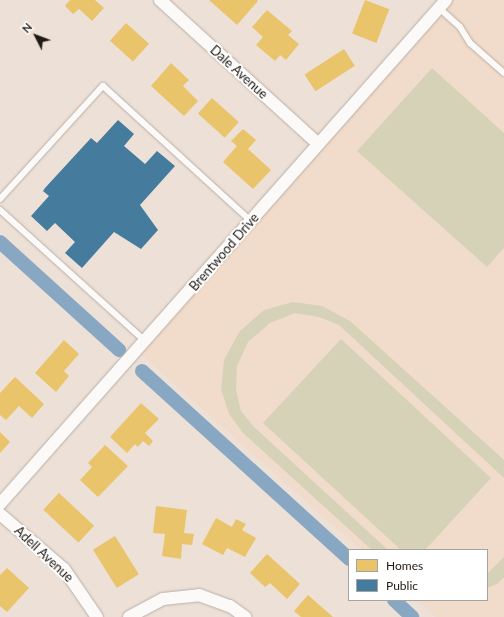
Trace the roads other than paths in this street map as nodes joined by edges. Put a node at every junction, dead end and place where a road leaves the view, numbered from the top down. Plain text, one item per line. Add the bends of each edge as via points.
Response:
1 (160, 0) edge
2 (444, 2) edge
3 (504, 74) edge
4 (318, 144) junction
5 (0, 199) edge
6 (0, 210) edge
7 (251, 221) junction
8 (146, 342) junction
9 (0, 504) edge
10 (0, 514) edge
11 (97, 617) edge
12 (129, 617) edge
13 (245, 617) edge

1 - 4 street, Dale Avenue
2 - 3 lane via 470,43
2 - 4 street, Brentwood Drive
4 - 7 street, Brentwood Drive
5 - 7 lane via 103,86
6 - 8 lane
7 - 8 street, Brentwood Drive
8 - 9 street, Brentwood Drive
10 - 11 street, Adell Avenue via 64,569
12 - 13 street via 163,599 199,595 230,606

